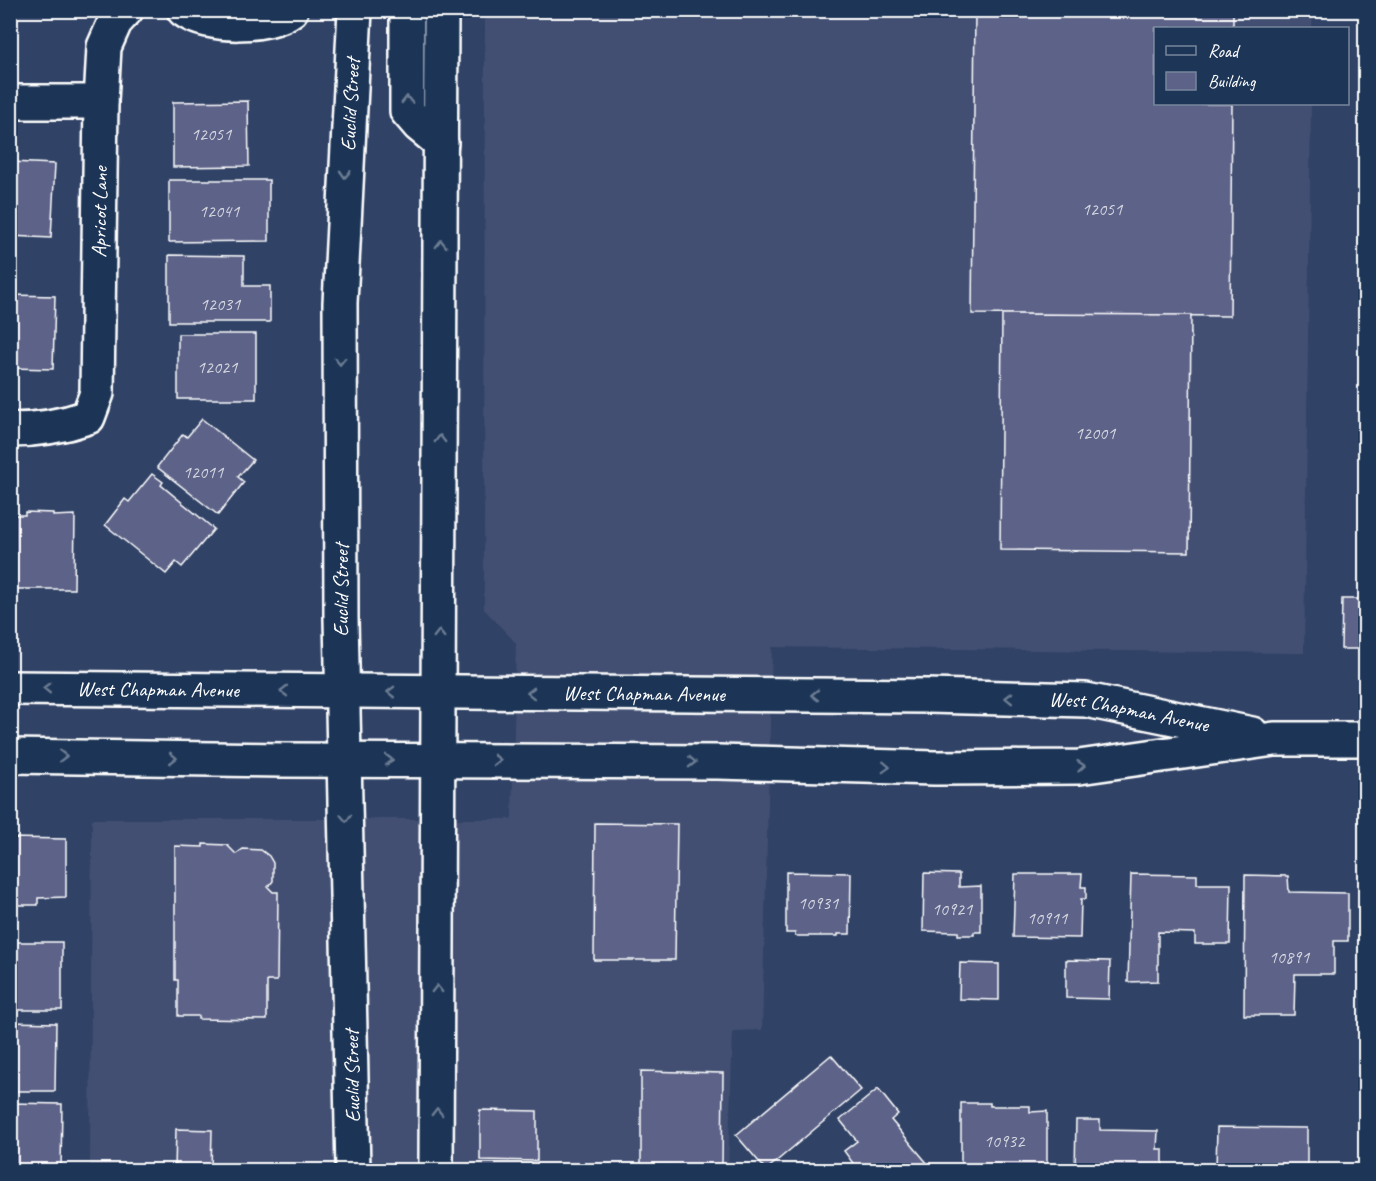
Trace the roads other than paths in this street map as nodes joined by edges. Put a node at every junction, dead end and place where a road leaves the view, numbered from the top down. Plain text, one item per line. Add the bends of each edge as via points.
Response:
1 (126, 10) edge
2 (184, 10) edge
3 (291, 10) edge
4 (355, 10) edge
5 (407, 10) edge
6 (441, 10) edge
7 (10, 102) edge
8 (101, 102) junction
9 (441, 144) junction
10 (10, 430) edge
11 (10, 688) edge
12 (343, 691) junction
13 (439, 692) junction
14 (1274, 739) junction
15 (1365, 739) edge
16 (10, 756) edge
17 (344, 760) junction
18 (438, 760) junction
19 (353, 1170) edge
20 (436, 1170) edge

1 - 8 main road, Apricot Lane via 115,22 104,47
2 - 3 main road via 191,16 228,24 281,18
4 -> 12 main road, Euclid Street via 340,303
9 -> 5 main road via 407,111
6 - 9 main road
7 - 8 main road
8 - 10 main road, Apricot Lane via 98,393 88,417 66,425
13 -> 9 main road
12 -> 11 main road, West Chapman Avenue
13 -> 12 main road, West Chapman Avenue
12 - 17 main road, Euclid Street
14 -> 13 main road, West Chapman Avenue via 1086,700
13 - 18 main road
14 - 15 main road, West Chapman Avenue
18 -> 14 main road, West Chapman Avenue via 1079,767
16 -> 17 main road, West Chapman Avenue
17 -> 18 main road, West Chapman Avenue
17 -> 19 main road, Euclid Street
20 -> 18 main road

